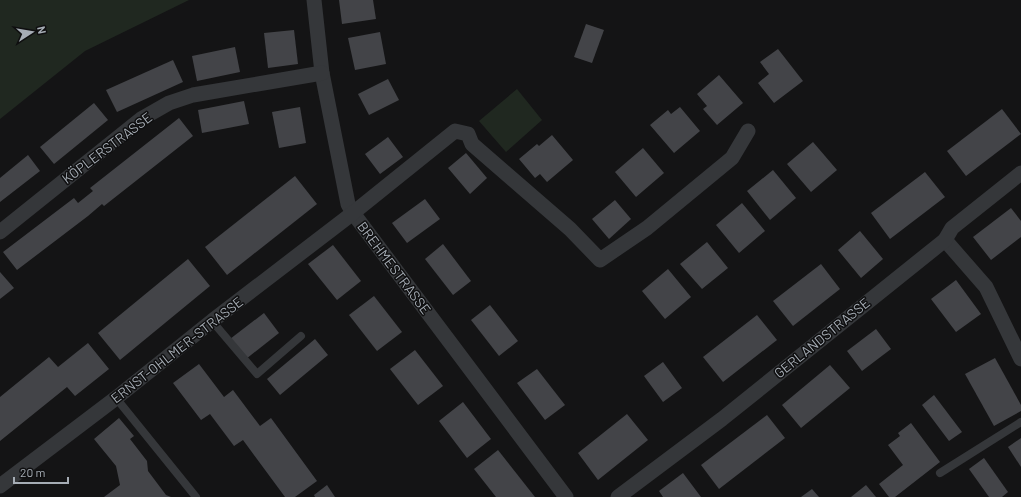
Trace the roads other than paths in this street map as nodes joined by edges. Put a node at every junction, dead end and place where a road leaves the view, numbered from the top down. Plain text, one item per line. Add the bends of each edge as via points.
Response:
1 (314, 0) edge
2 (322, 73) junction
3 (748, 132) dead end
4 (1021, 173) edge
5 (353, 213) junction
6 (0, 232) edge
7 (945, 240) junction
8 (212, 321) junction
9 (301, 336) dead end
10 (1021, 359) edge
11 (116, 398) junction
12 (1021, 422) edge
13 (940, 473) dead end
14 (0, 486) edge
15 (196, 497) edge
16 (566, 497) edge
17 (618, 497) edge

1 - 2 street, BREHMESTRASSE
2 - 5 street, BREHMESTRASSE via 348,204
2 - 6 street, KÖPLERSTRASSE via 193,96 169,103 141,120
3 - 5 street, ERNST-OHLMER-STRASSE via 732,158 647,228 600,260 570,228 472,144 468,134 455,131
4 - 7 street, GERLANDSTRASSE via 952,228
5 - 8 street, ERNST-OHLMER-STRASSE
5 - 16 street, BREHMESTRASSE
7 - 10 street via 986,287
7 - 17 street, GERLANDSTRASSE via 722,419
8 - 9 lane via 257,374
8 - 11 street, ERNST-OHLMER-STRASSE
11 - 14 street, ERNST-OHLMER-STRASSE
11 - 15 lane
12 - 13 lane

